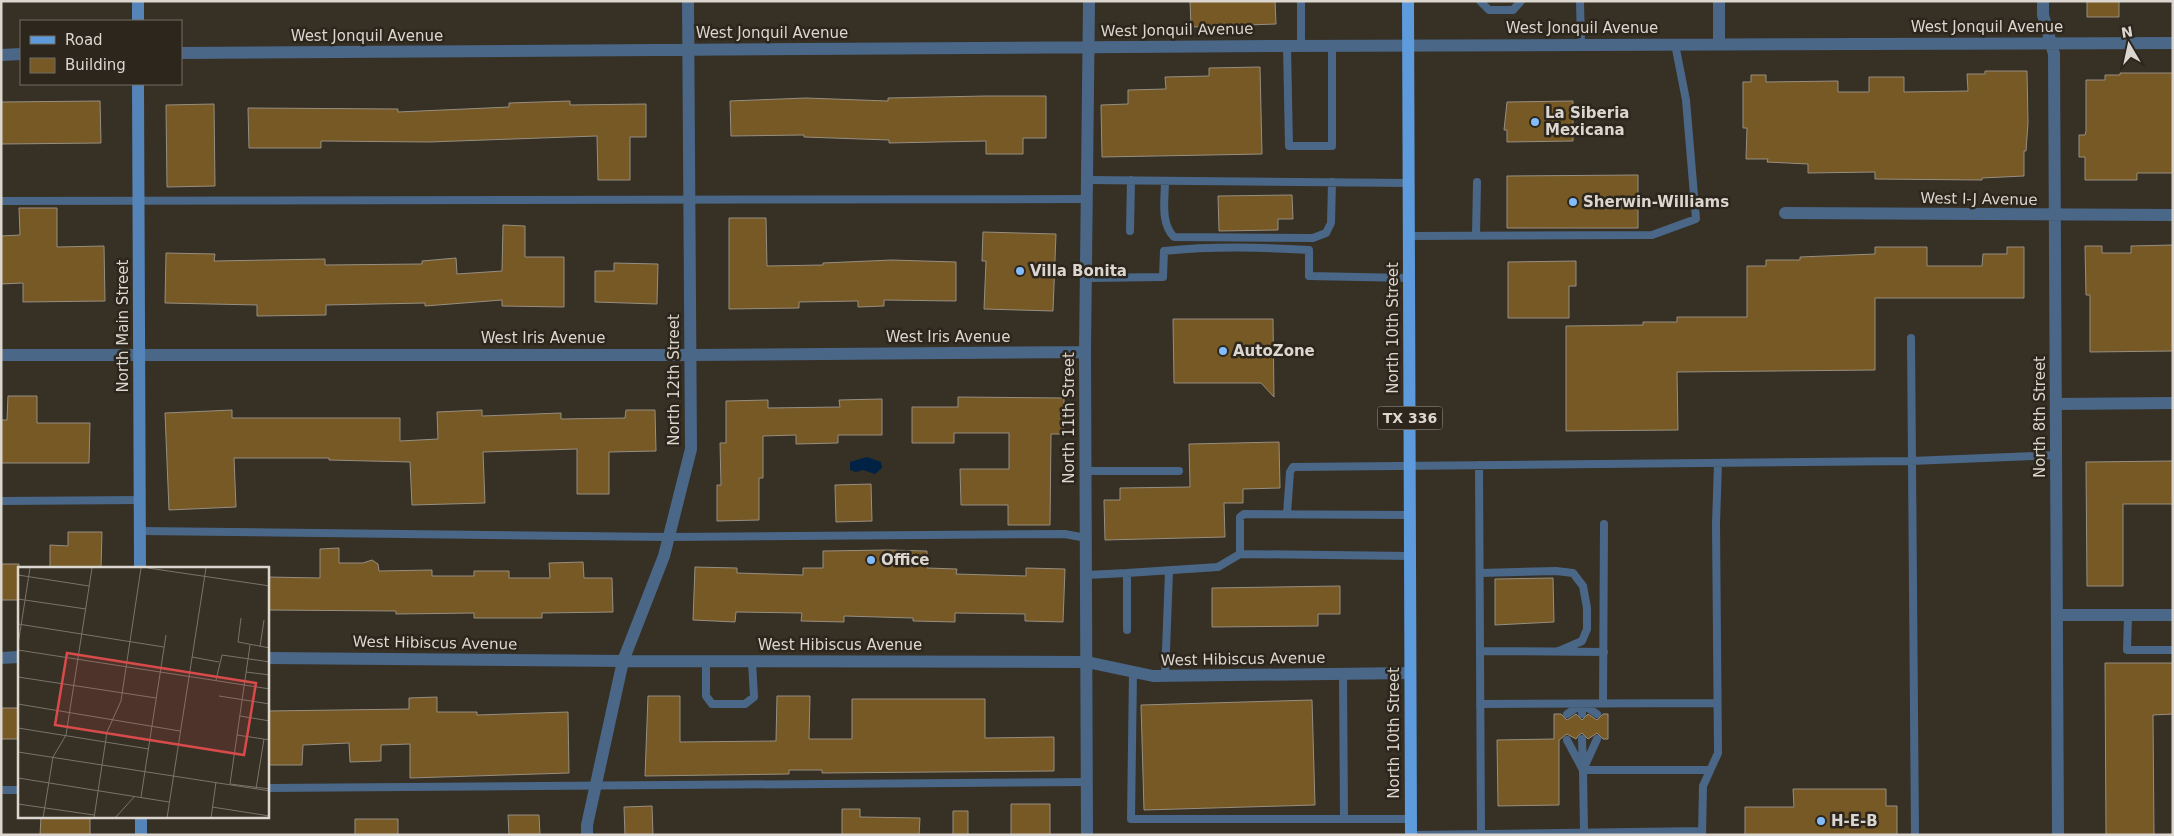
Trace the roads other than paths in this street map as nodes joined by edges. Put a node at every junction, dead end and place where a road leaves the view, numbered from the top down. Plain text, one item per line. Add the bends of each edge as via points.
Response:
1 (138, 1) edge
2 (688, 1) edge
3 (1088, 1) edge
4 (1301, 1) edge
5 (1408, 1) edge
6 (1480, 1) edge
7 (1521, 1) edge
8 (1580, 1) edge
9 (1719, 1) edge
10 (2043, 1) edge
11 (138, 20) edge
12 (2052, 43) junction
13 (2173, 43) edge
14 (1675, 44) junction
15 (1719, 44) junction
16 (1408, 45) junction
17 (1580, 45) junction
18 (1286, 46) junction
19 (1301, 46) junction
20 (1332, 46) junction
21 (1089, 48) junction
22 (688, 50) junction
23 (182, 53) edge
24 (1, 54) edge
25 (20, 54) edge
26 (138, 85) edge
27 (1087, 180) junction
28 (1131, 180) junction
29 (1165, 181) junction
30 (1332, 182) junction
31 (1477, 182) dead end
32 (1409, 183) junction
33 (1087, 199) junction
34 (690, 200) junction
35 (1, 201) edge
36 (138, 201) junction
37 (1785, 213) dead end
38 (2173, 215) edge
39 (2055, 216) junction
40 (1130, 231) dead end
41 (1476, 235) junction
42 (1409, 236) junction
43 (1086, 278) junction
44 (1409, 278) junction
45 (1911, 338) dead end
46 (1085, 352) junction
47 (139, 354) junction
48 (1, 355) edge
49 (691, 355) junction
50 (2173, 403) edge
51 (2056, 404) junction
52 (2056, 455) junction
53 (1911, 461) junction
54 (1718, 463) junction
55 (1479, 465) junction
56 (1410, 466) junction
57 (1086, 471) junction
58 (1179, 471) dead end
59 (140, 500) junction
60 (1, 501) edge
61 (1287, 514) junction
62 (1410, 515) junction
63 (1604, 524) dead end
64 (140, 531) junction
65 (669, 537) junction
66 (1086, 538) junction
67 (1240, 554) junction
68 (1410, 556) junction
69 (140, 567) edge
70 (1169, 570) junction
71 (1127, 573) junction
72 (1480, 574) junction
73 (1086, 575) junction
74 (2057, 616) junction
75 (2128, 616) junction
76 (2173, 616) edge
77 (1127, 630) dead end
78 (2173, 650) edge
79 (1480, 651) junction
80 (1560, 651) junction
81 (1604, 652) junction
82 (1, 658) edge
83 (18, 658) edge
84 (269, 658) edge
85 (623, 661) junction
86 (706, 662) junction
87 (752, 662) junction
88 (1087, 662) junction
89 (1133, 672) junction
90 (1410, 673) junction
91 (1343, 674) junction
92 (1165, 676) junction
93 (1603, 703) junction
94 (1717, 703) junction
95 (1480, 704) junction
96 (1582, 704) junction
97 (1567, 714) dead end
98 (1582, 714) dead end
99 (1596, 714) dead end
100 (1582, 739) dead end
101 (1597, 739) dead end
102 (1567, 740) dead end
103 (1583, 770) junction
104 (1710, 770) junction
105 (1087, 782) junction
106 (596, 786) junction
107 (269, 788) edge
108 (1, 790) edge
109 (18, 790) edge
110 (141, 818) edge
111 (1344, 819) junction
112 (1411, 819) junction
113 (1584, 832) junction
114 (1702, 833) edge
115 (1481, 834) edge
116 (141, 835) edge
117 (587, 835) edge
118 (1087, 835) edge
119 (1411, 835) edge
120 (1915, 835) edge
121 (2058, 835) edge

1 - 11 street
2 - 22 street, North 12th Street
3 - 21 street, North 11th Street
4 - 19 lane
5 - 16 main road, North 10th Street / TX 336
6 - 7 lane via 1489,10 1513,10
8 - 17 lane
9 - 15 street
10 - 12 street, North 8th Street via 2043,15
12 - 13 street, West Jonquil Avenue
12 - 15 street, West Jonquil Avenue
12 - 39 street, North 8th Street
14 - 15 street, West Jonquil Avenue
14 - 17 street, West Jonquil Avenue
14 - 41 lane via 1686,100 1696,219 1652,235
16 - 17 street, West Jonquil Avenue
16 - 20 street, West Jonquil Avenue
16 - 32 main road, North 10th Street / TX 336
18 - 19 street, West Jonquil Avenue
18 - 20 lane via 1288,146 1332,146
18 - 21 street, West Jonquil Avenue
19 - 20 street, West Jonquil Avenue
21 - 22 street, West Jonquil Avenue
21 - 27 street, North 11th Street
22 - 23 street, West Jonquil Avenue
22 - 34 street, North 12th Street
24 - 25 street
26 - 36 street, North Main Street
27 - 28 lane
27 - 33 street, North 11th Street
28 - 29 lane
28 - 40 lane
29 - 30 lane
29 - 30 lane via 1165,219 1174,236 1313,238 1326,233 1331,223
30 - 32 lane
31 - 41 lane
32 - 42 main road, North 10th Street / TX 336
33 - 34 lane
33 - 43 street, North 11th Street
34 - 36 lane
34 - 49 street, North 12th Street
35 - 36 lane
36 - 47 street, North Main Street
37 - 39 street, West I-J Avenue
38 - 39 street, West I-J Avenue
39 - 51 street, North 8th Street
41 - 42 lane
42 - 44 main road, North 10th Street / TX 336
43 - 44 lane via 1164,277 1164,251 1263,247 1309,250 1309,276
43 - 46 street, North 11th Street
44 - 56 main road, North 10th Street / TX 336
45 - 53 lane
46 - 49 street, West Iris Avenue
46 - 57 street, North 11th Street
47 - 48 street, West Iris Avenue
47 - 49 street, West Iris Avenue
47 - 59 street, North Main Street
49 - 65 street, North 12th Street via 691,449
50 - 51 street
51 - 52 street, North 8th Street
52 - 53 lane
52 - 74 street, North 8th Street
53 - 54 lane
53 - 120 lane
54 - 55 lane
54 - 94 lane
55 - 56 lane
55 - 72 lane
56 - 61 lane via 1294,467 1290,472
56 - 62 main road, North 10th Street / TX 336
57 - 58 lane
57 - 66 street, North 11th Street
59 - 60 lane
59 - 64 street, North Main Street
61 - 62 lane
61 - 67 lane via 1244,514 1240,517
62 - 68 main road, North 10th Street / TX 336
63 - 81 lane
64 - 65 lane
64 - 69 street, North Main Street
65 - 66 lane via 1065,534
65 - 85 street, North 12th Street
66 - 73 street, North 11th Street
67 - 68 lane
67 - 70 lane via 1218,567
68 - 90 main road, North 10th Street / TX 336
70 - 71 lane
70 - 92 lane
71 - 73 lane
71 - 77 lane
72 - 79 lane
72 - 80 lane via 1573,573 1583,586 1587,629 1582,640
73 - 88 street, North 11th Street
74 - 75 street
74 - 121 street, North 8th Street
75 - 76 street
75 - 78 lane via 2127,650
79 - 80 lane
79 - 95 lane
80 - 81 lane
81 - 93 lane
82 - 83 street
84 - 85 street, West Hibiscus Avenue
85 - 86 street, West Hibiscus Avenue
85 - 106 street, North 12th Street
86 - 87 street, West Hibiscus Avenue
86 - 87 lane via 706,696 712,704 745,704 754,698
87 - 88 street, West Hibiscus Avenue
88 - 89 street, West Hibiscus Avenue
88 - 105 street, North 11th Street
89 - 92 street, West Hibiscus Avenue
89 - 111 lane via 1131,818
90 - 91 street, West Hibiscus Avenue
90 - 112 main road, North 10th Street / TX 336
91 - 92 street, West Hibiscus Avenue
91 - 111 lane
93 - 94 lane
93 - 96 lane
94 - 104 lane via 1718,753
95 - 96 lane
95 - 115 lane
96 - 97 lane
96 - 98 lane
96 - 99 lane
100 - 103 lane
101 - 103 lane
102 - 103 lane
103 - 104 lane
103 - 113 lane
104 - 114 lane via 1703,786
105 - 106 lane
105 - 118 street, North 11th Street
106 - 107 lane
106 - 117 street, North 12th Street
108 - 109 lane
110 - 116 street
111 - 112 lane
112 - 119 main road, North 10th Street / TX 336
113 - 114 lane
113 - 115 lane
115 - 119 lane

